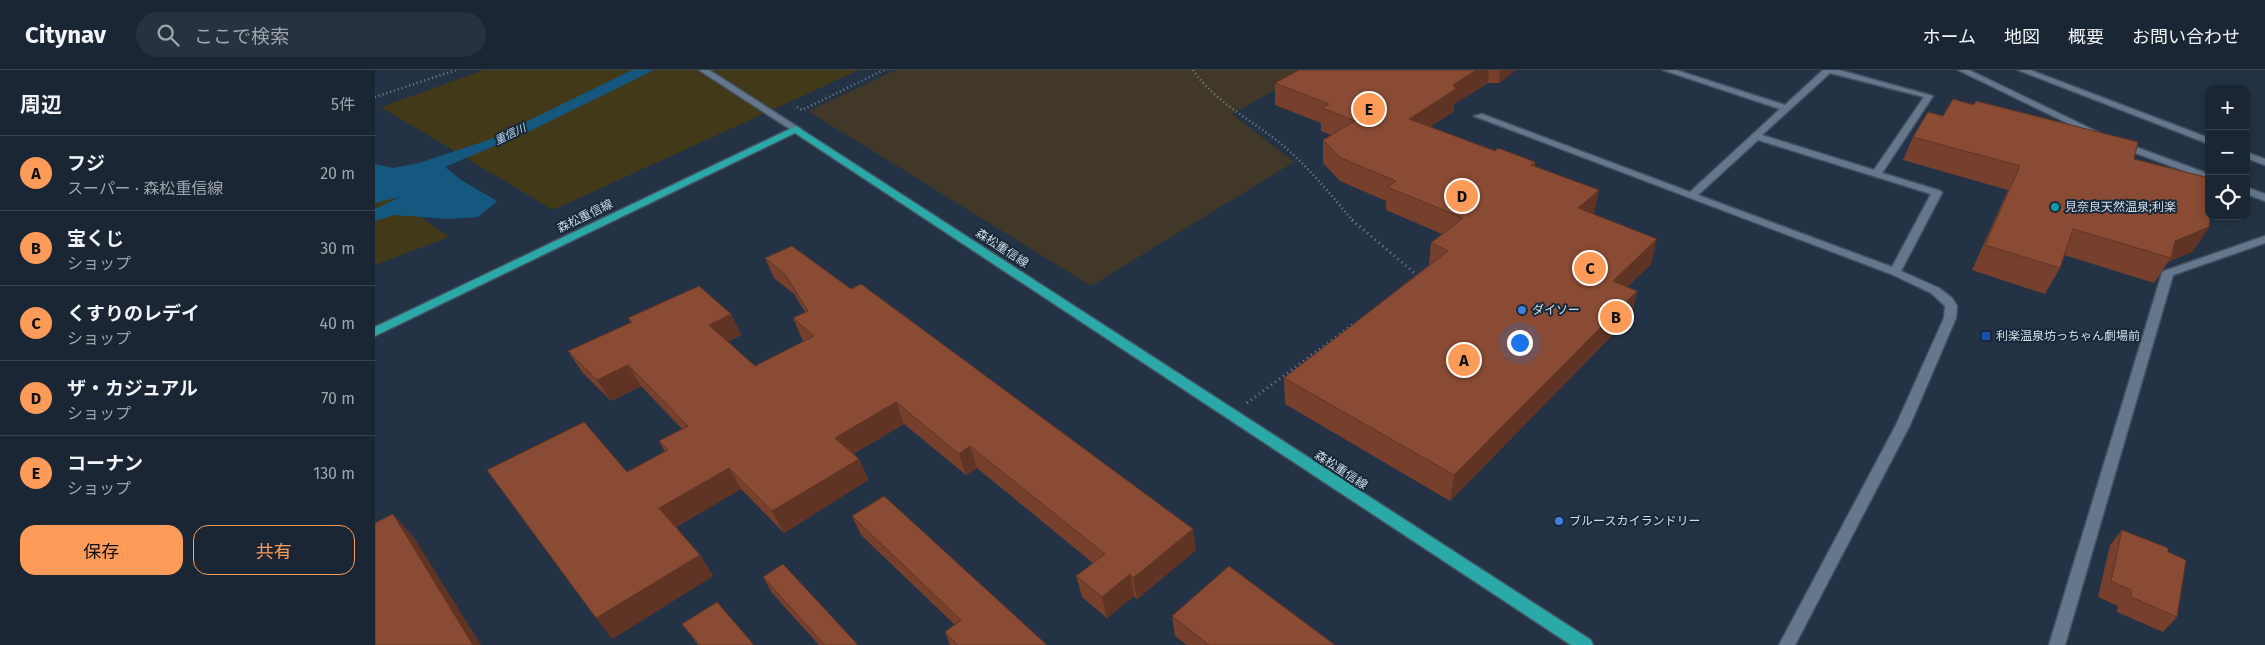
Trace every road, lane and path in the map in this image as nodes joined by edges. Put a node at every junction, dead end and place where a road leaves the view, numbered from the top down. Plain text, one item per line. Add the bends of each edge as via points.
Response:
1 (456, 70) edge
2 (703, 70) edge
3 (884, 70) edge
4 (1193, 70) edge
5 (1667, 70) edge
6 (1829, 70) edge
7 (1962, 70) edge
8 (2023, 70) edge
9 (375, 97) edge
10 (795, 106) dead end
11 (1787, 108) junction
12 (1479, 116) dead end
13 (796, 129) junction
14 (1755, 136) junction
15 (2205, 139) edge
16 (2250, 156) edge
17 (2265, 162) edge
18 (1875, 174) junction
19 (2205, 176) edge
20 (2250, 192) edge
21 (1691, 196) junction
22 (2265, 198) edge
23 (2265, 239) edge
24 (1895, 272) junction
25 (1410, 282) edge
26 (1356, 322) edge
27 (375, 332) edge
28 (1231, 414) junction
29 (1585, 645) edge
30 (1787, 645) edge
31 (2057, 645) edge

1 - 9 path
2 - 13 street
3 - 10 path via 802,110
4 - 25 path via 1204,86 1286,148 1325,187 1357,227 1418,276
5 - 11 street
6 - 11 street
6 - 18 street via 1929,96
7 - 19 street via 2103,138
8 - 15 street
11 - 14 street
12 - 21 street
13 - 27 main road, 森松重信線
13 - 28 main road, 森松重信線
14 - 18 street
14 - 21 street
16 - 17 street
18 - 24 street via 1937,193
20 - 22 street
21 - 24 street
23 - 31 street via 2168,273
24 - 30 street via 1943,297 1952,308 1950,318 1903,425
26 - 28 path
28 - 29 main road, 森松重信線

